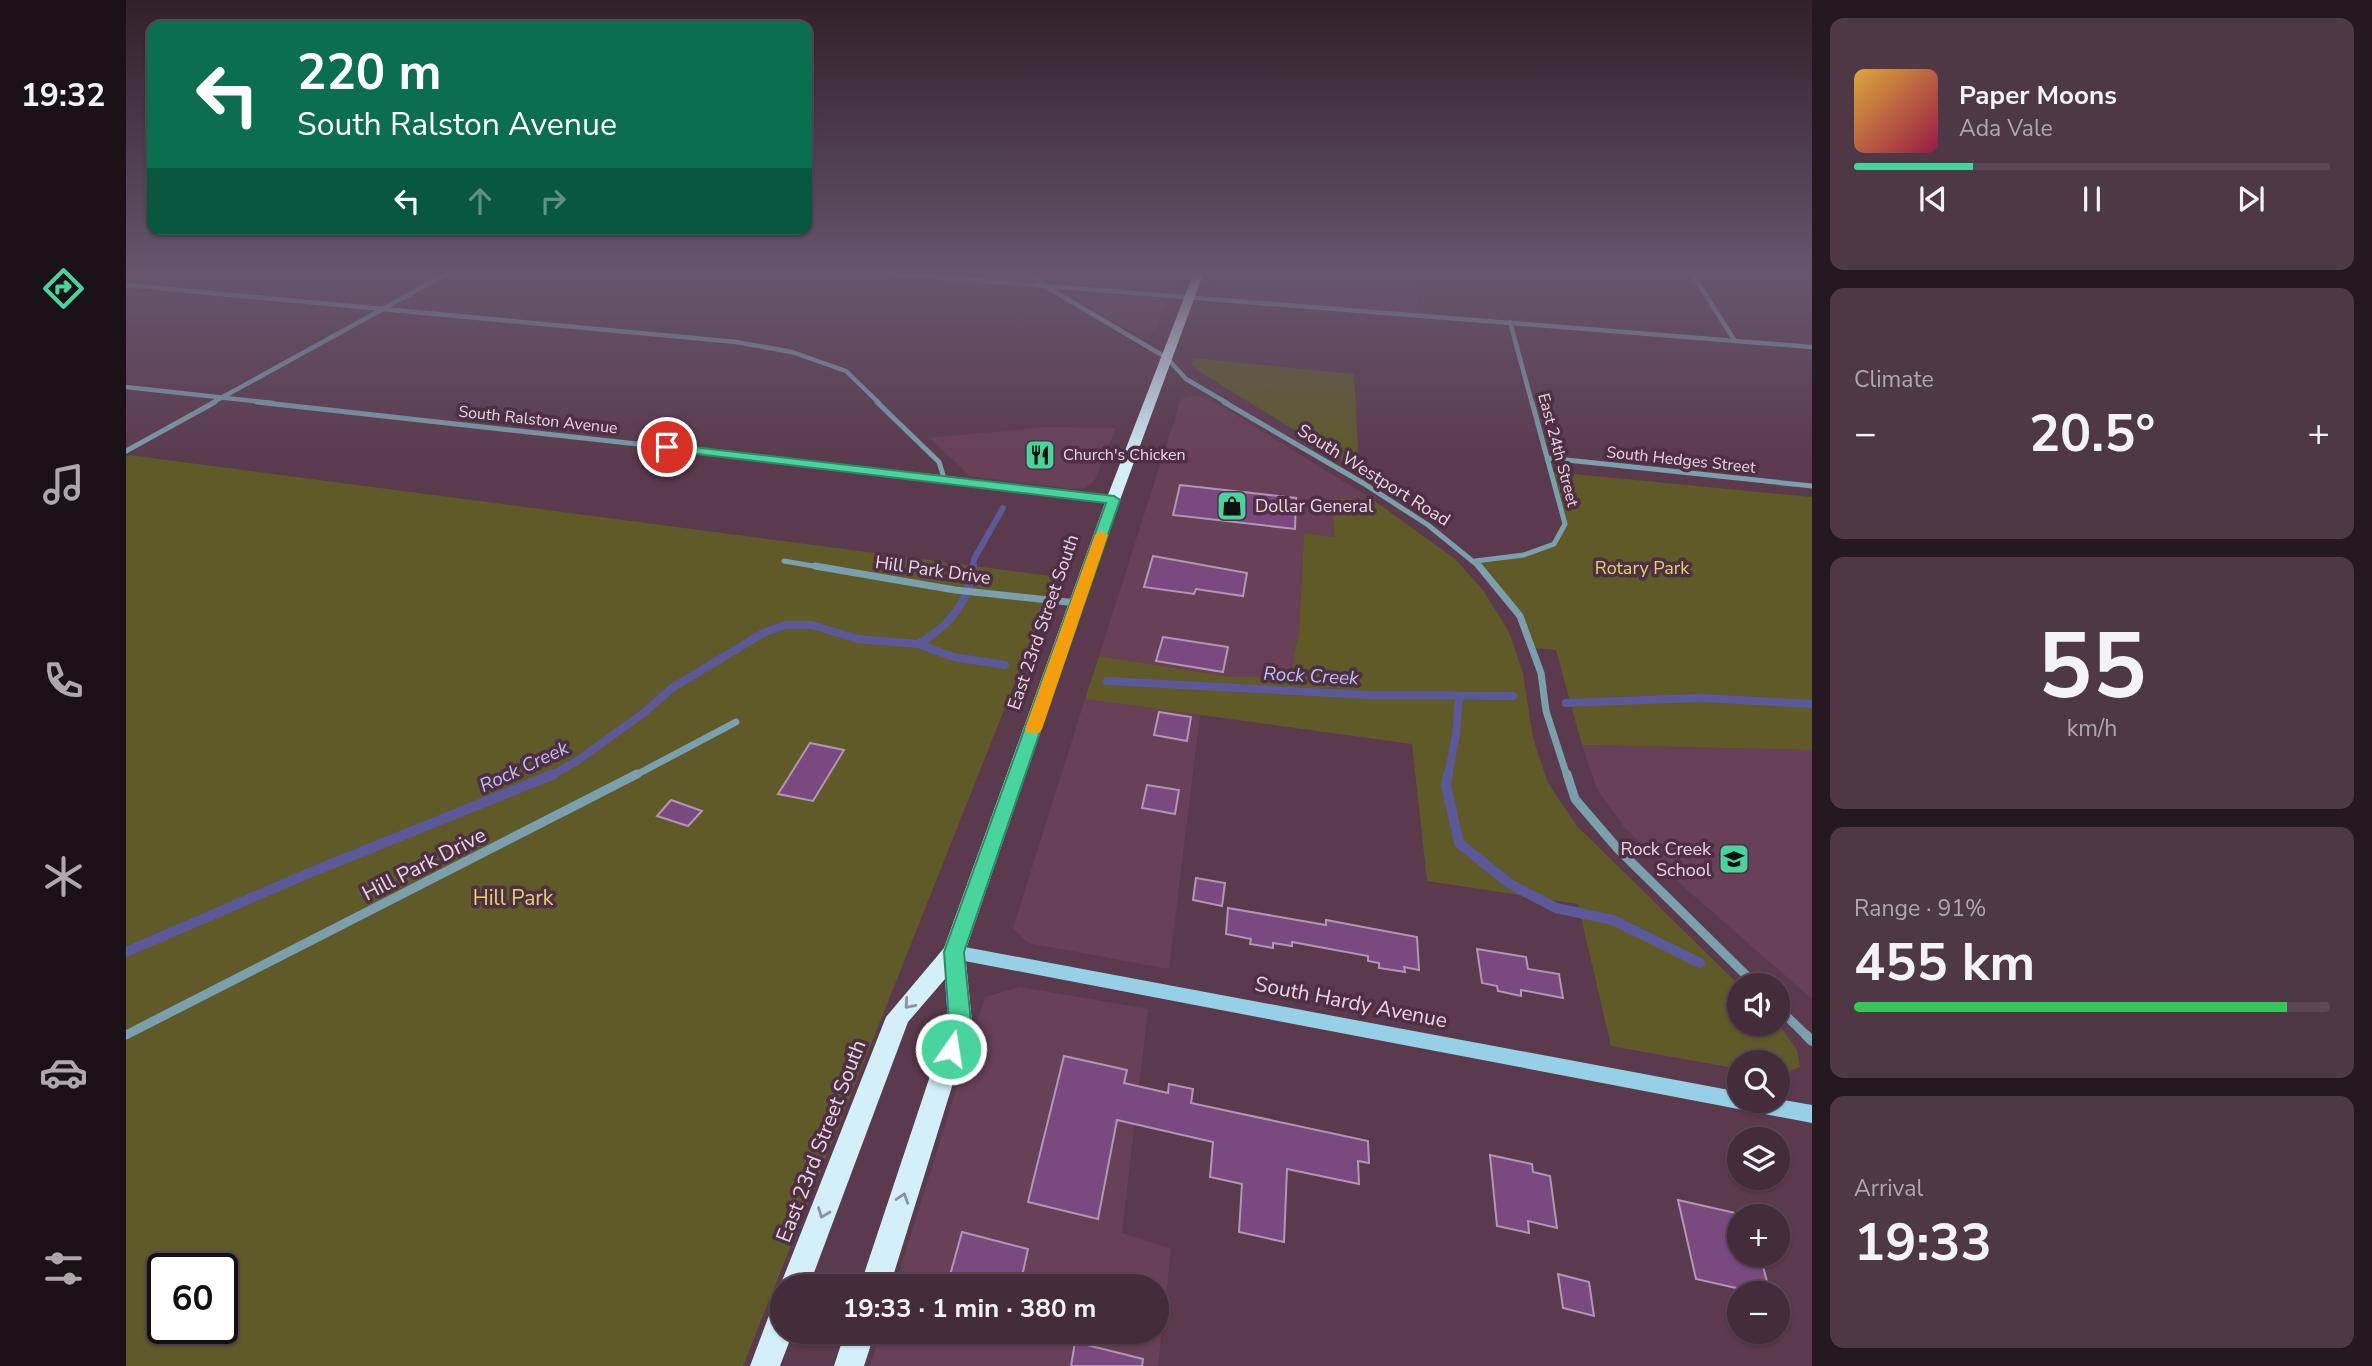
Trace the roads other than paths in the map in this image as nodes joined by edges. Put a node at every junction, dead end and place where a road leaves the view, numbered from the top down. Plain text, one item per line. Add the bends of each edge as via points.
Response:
1 (336, 336) edge
2 (667, 336) edge
3 (1129, 336) edge
4 (1175, 336) edge
5 (1514, 336) edge
6 (1673, 336) edge
7 (1732, 336) edge
8 (1735, 341) junction
9 (1812, 347) edge
10 (1167, 358) junction
11 (126, 387) edge
12 (224, 398) junction
13 (126, 451) edge
14 (1548, 458) junction
15 (944, 478) junction
16 (1812, 486) edge
17 (1114, 500) junction
18 (784, 561) dead end
19 (1475, 561) junction
20 (1078, 603) junction
21 (736, 722) dead end
22 (954, 952) junction
23 (1744, 973) edge
24 (1790, 1020) edge
25 (126, 1035) edge
26 (1812, 1041) edge
27 (1727, 1099) edge
28 (1790, 1110) edge
29 (1812, 1114) edge
30 (801, 1274) edge
31 (879, 1274) edge
32 (773, 1344) edge
33 (856, 1344) edge
34 (765, 1366) edge
35 (849, 1366) edge

1 - 12 street
2 - 15 street via 798,354 846,371 940,463
3 - 10 street, South Westport Road
4 - 10 main road, East 23rd Street South
5 - 14 street, East 24th Street
6 - 8 street
7 - 8 street
8 - 9 street
10 - 17 main road, East 23rd Street South
10 - 19 street, South Westport Road via 1186,379 1384,497
11 - 12 street, South Ralston Avenue
12 - 13 street
12 - 15 street, South Ralston Avenue
14 - 16 street, South Hedges Street
14 - 19 street, East 24th Street via 1565,524 1554,544 1524,555
15 - 17 street, South Ralston Avenue
17 - 20 main road, East 23rd Street South
18 - 20 street, Hill Park Drive via 955,590
19 - 23 street, South Westport Road via 1520,617 1541,673 1546,711 1576,799 1619,849
20 - 22 main road, East 23rd Street South
21 - 25 street, Hill Park Drive
22 - 27 street, South Hardy Avenue
22 -> 30 main road, East 23rd Street South via 898,1017
31 -> 22 main road, East 23rd Street South via 960,1022
24 - 26 street
28 - 29 street, South Hardy Avenue
32 - 34 main road
33 - 35 main road

